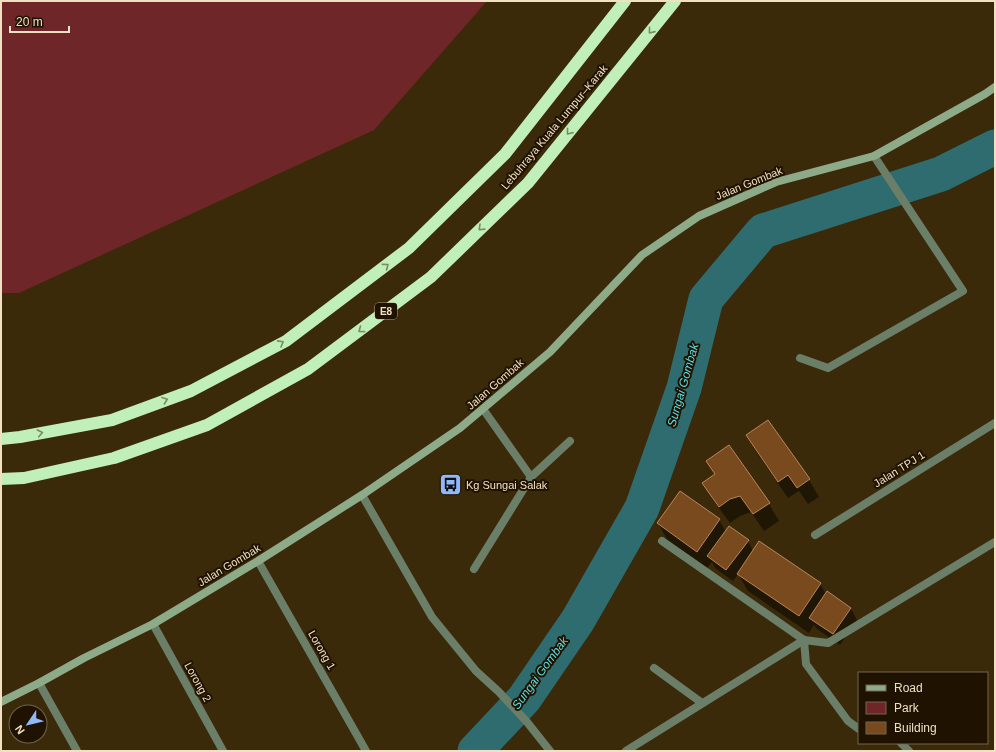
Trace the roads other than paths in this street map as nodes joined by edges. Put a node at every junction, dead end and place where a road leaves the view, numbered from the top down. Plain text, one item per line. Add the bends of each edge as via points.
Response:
1 (625, 1) edge
2 (675, 1) edge
3 (995, 87) edge
4 (874, 156) junction
5 (800, 358) dead end
6 (483, 409) junction
7 (995, 422) edge
8 (1, 439) edge
9 (570, 441) dead end
10 (531, 477) junction
11 (1, 479) edge
12 (362, 495) junction
13 (815, 535) dead end
14 (662, 541) dead end
15 (995, 542) edge
16 (258, 561) junction
17 (474, 569) dead end
18 (153, 624) junction
19 (804, 640) junction
20 (654, 668) dead end
21 (39, 683) junction
22 (1, 702) edge
23 (702, 703) junction
24 (858, 729) edge
25 (546, 750) edge
26 (77, 751) edge
27 (223, 751) edge
28 (366, 751) edge
29 (626, 751) edge

8 -> 1 highway, Lebuhraya Kuala Lumpur–Karak via 112,420 191,391 286,341 409,248 505,154
2 -> 11 highway, Lebuhraya Kuala Lumpur–Karak / E8 via 528,183 431,277 308,369 207,425 114,458 24,478
3 - 4 main road, Jalan Gombak
4 - 5 street via 963,291 828,368
4 - 6 main road, Jalan Gombak via 776,182 699,216 642,254 550,352
6 - 10 street
6 - 12 main road, Jalan Gombak via 460,428
7 - 13 street, Jalan TPJ 1
9 - 10 street
10 - 17 street
12 - 16 main road, Jalan Gombak
12 - 25 street via 432,617 476,671 527,722
14 - 19 street
15 - 19 street via 828,643
16 - 18 main road, Jalan Gombak
16 - 28 street, Lorong 1
18 - 21 main road, Jalan Gombak
18 - 27 street, Lorong 2
19 - 23 street
19 - 24 street via 806,664 848,721
20 - 23 street
21 - 22 main road, Jalan Gombak
21 - 26 street
23 - 29 street

